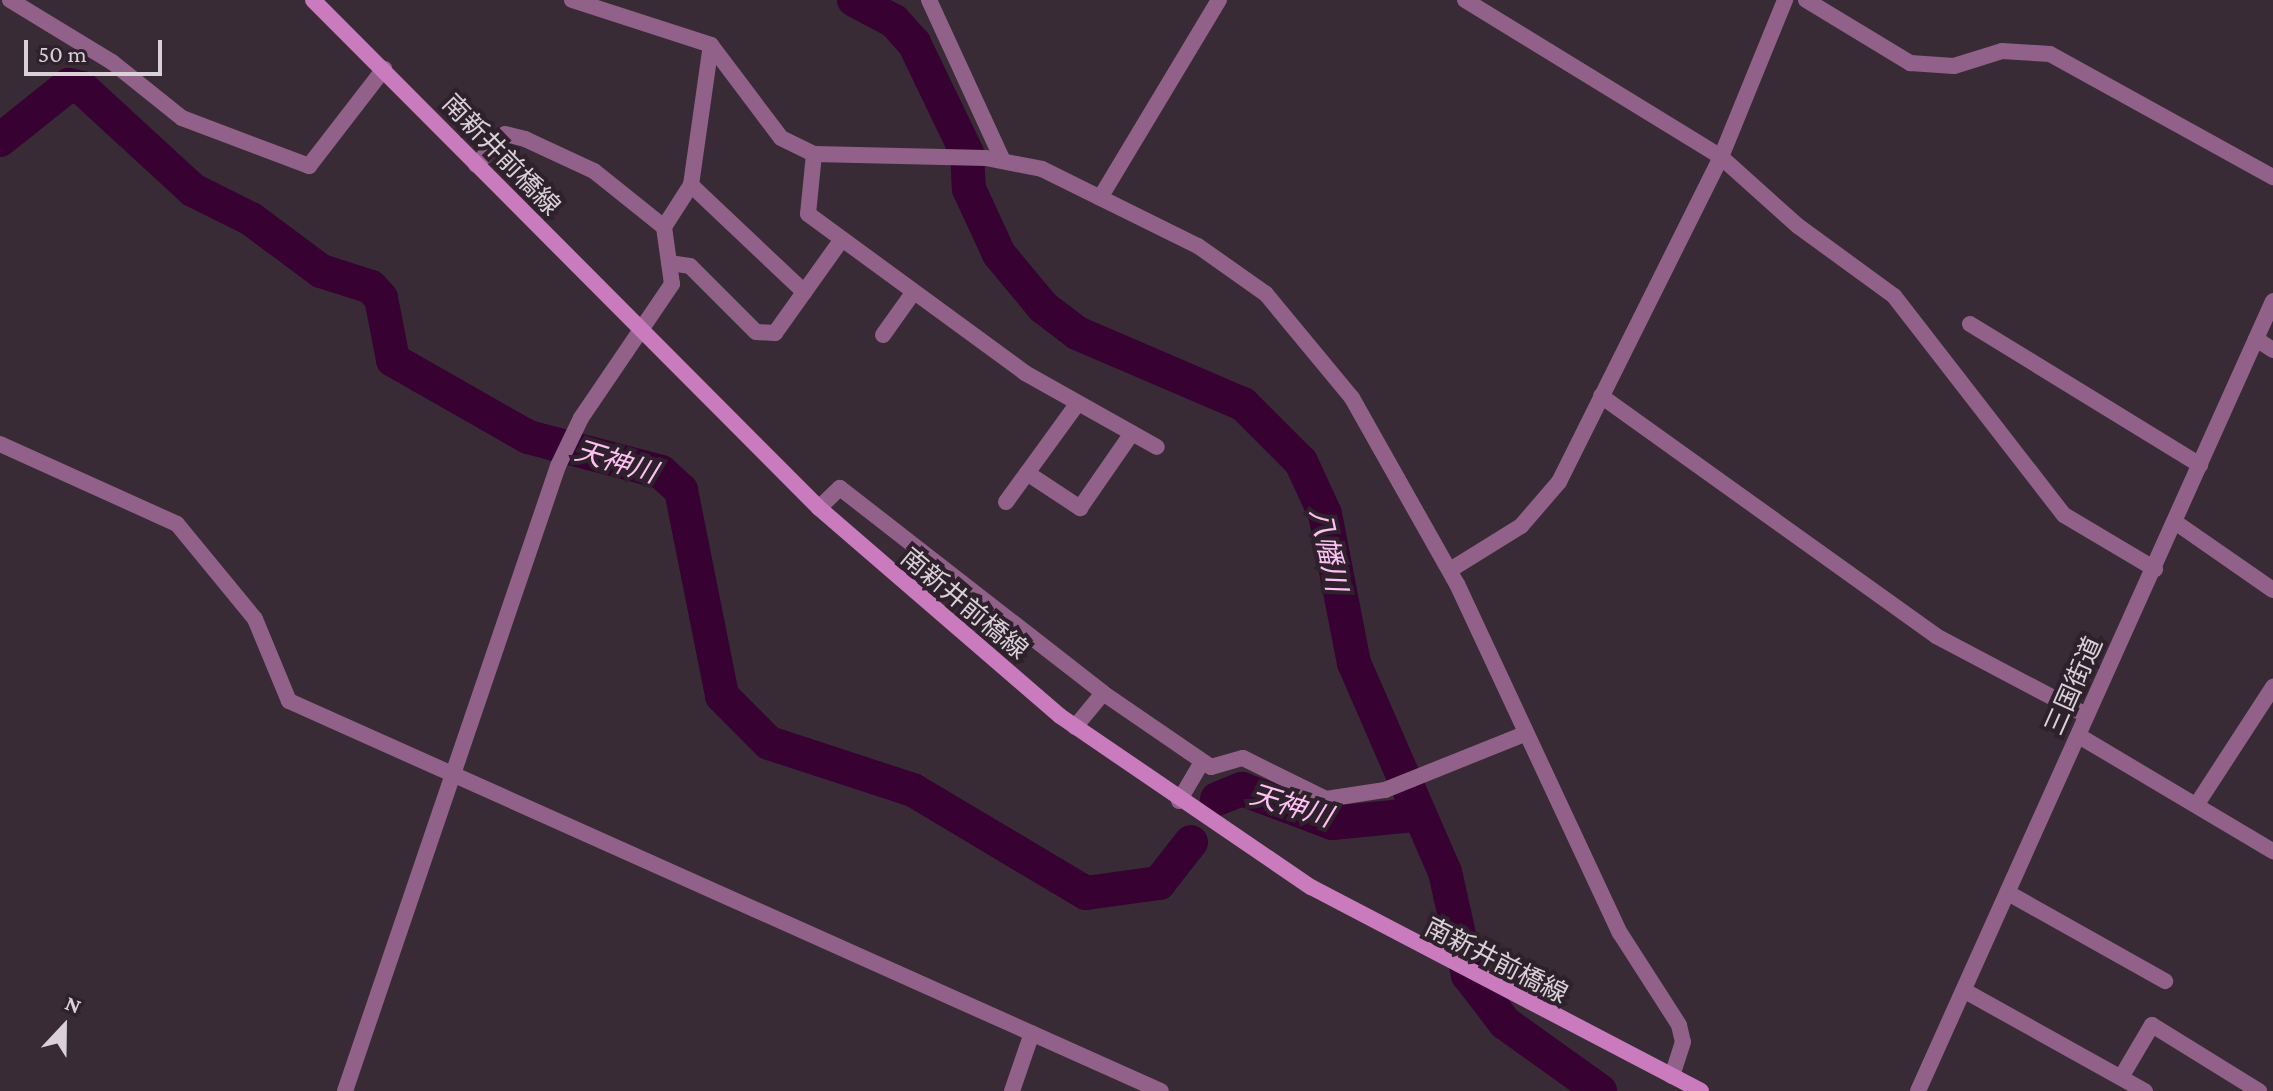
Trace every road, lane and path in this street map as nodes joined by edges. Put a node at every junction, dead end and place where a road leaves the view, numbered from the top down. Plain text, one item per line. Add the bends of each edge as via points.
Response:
1 (10, 0) edge
2 (313, 0) edge
3 (572, 0) edge
4 (929, 0) edge
5 (1219, 0) edge
6 (1465, 0) edge
7 (1785, 0) edge
8 (1806, 0) edge
9 (711, 45) junction
10 (384, 69) junction
11 (814, 154) junction
12 (1721, 157) junction
13 (994, 159) junction
14 (476, 165) junction
15 (2273, 177) edge
16 (691, 185) junction
17 (1100, 198) junction
18 (664, 227) junction
19 (842, 239) junction
20 (669, 263) junction
21 (804, 292) junction
22 (913, 293) junction
23 (2273, 301) edge
24 (1970, 324) dead end
25 (642, 332) junction
26 (883, 335) dead end
27 (2256, 339) junction
28 (2273, 350) edge
29 (1601, 396) junction
30 (1078, 403) junction
31 (1132, 433) junction
32 (0, 444) edge
33 (1157, 447) dead end
34 (2200, 465) junction
35 (1027, 473) junction
36 (1006, 502) dead end
37 (819, 508) junction
38 (2175, 522) junction
39 (2155, 569) junction
40 (1450, 570) junction
41 (2273, 590) edge
42 (2273, 687) edge
43 (1103, 693) junction
44 (2086, 715) junction
45 (1075, 727) junction
46 (1522, 735) junction
47 (2079, 736) junction
48 (1202, 762) junction
49 (453, 774) junction
50 (1179, 801) junction
51 (2197, 804) junction
52 (2273, 851) edge
53 (2010, 894) junction
54 (2165, 981) dead end
55 (1965, 991) junction
56 (1032, 1033) junction
57 (2123, 1074) junction
58 (1672, 1076) junction
59 (2273, 1084) edge
60 (345, 1091) edge
61 (1012, 1091) edge
62 (1161, 1091) edge
63 (1701, 1091) edge
64 (1918, 1091) edge
65 (2145, 1091) edge
66 (2259, 1091) edge
67 (2269, 1091) edge

1 - 10 street via 112,62 182,118 309,166
2 - 10 main road, 南新井前橋線
3 - 9 street
4 - 13 street
5 - 17 street
6 - 12 street
7 - 12 street
8 - 15 street via 1910,63 1954,66 2002,51 2050,54
9 - 11 street via 781,138
9 - 16 street
10 - 14 main road, 南新井前橋線
11 - 13 street
11 - 19 street via 808,214
12 - 29 street
12 - 39 street via 1798,226 1894,296 2064,515
13 - 17 street via 1042,169
14 - 18 street via 505,134 525,139 594,171
14 - 25 main road, 南新井前橋線
16 - 18 street
16 - 21 street
17 - 40 street via 1234,267 1304,330 1372,431
18 - 20 street
19 - 21 street
19 - 22 street
20 - 21 street via 690,266 756,332 775,333
20 - 25 street via 672,284
22 - 26 street
22 - 30 street
23 - 27 street, 三国街道
24 - 34 street
25 - 37 main road, 南新井前橋線
25 - 49 street via 581,418 558,466
27 - 28 street
27 - 34 street, 三国街道
29 - 40 street via 1559,482 1521,526
29 - 44 street via 1936,636 2025,689
30 - 31 street
30 - 35 street
31 - 33 street
31 - 35 street via 1080,508
32 - 49 street via 177,524 255,619 289,701
34 - 38 street, 三国街道
35 - 36 street
37 - 43 street via 840,488
37 - 45 main road, 南新井前橋線
38 - 39 street, 三国街道
38 - 41 street
39 - 44 street, 三国街道
40 - 46 street
42 - 51 street
43 - 45 street
43 - 48 street
44 - 47 street, 三国街道
45 - 50 main road, 南新井前橋線
46 - 48 street via 1385,790 1326,799 1243,758
46 - 58 street via 1620,933 1679,1025 1683,1042
47 - 51 street
47 - 53 street, 三国街道
48 - 50 street
49 - 56 street
49 - 60 street
50 - 58 main road, 南新井前橋線 via 1419,950
51 - 52 street
53 - 54 street
53 - 55 street, 三国街道
55 - 57 street
55 - 64 street, 三国街道
56 - 61 street
56 - 62 street
57 - 65 street
57 - 66 street via 2152,1025
58 - 63 main road, 南新井前橋線
59 - 67 street

